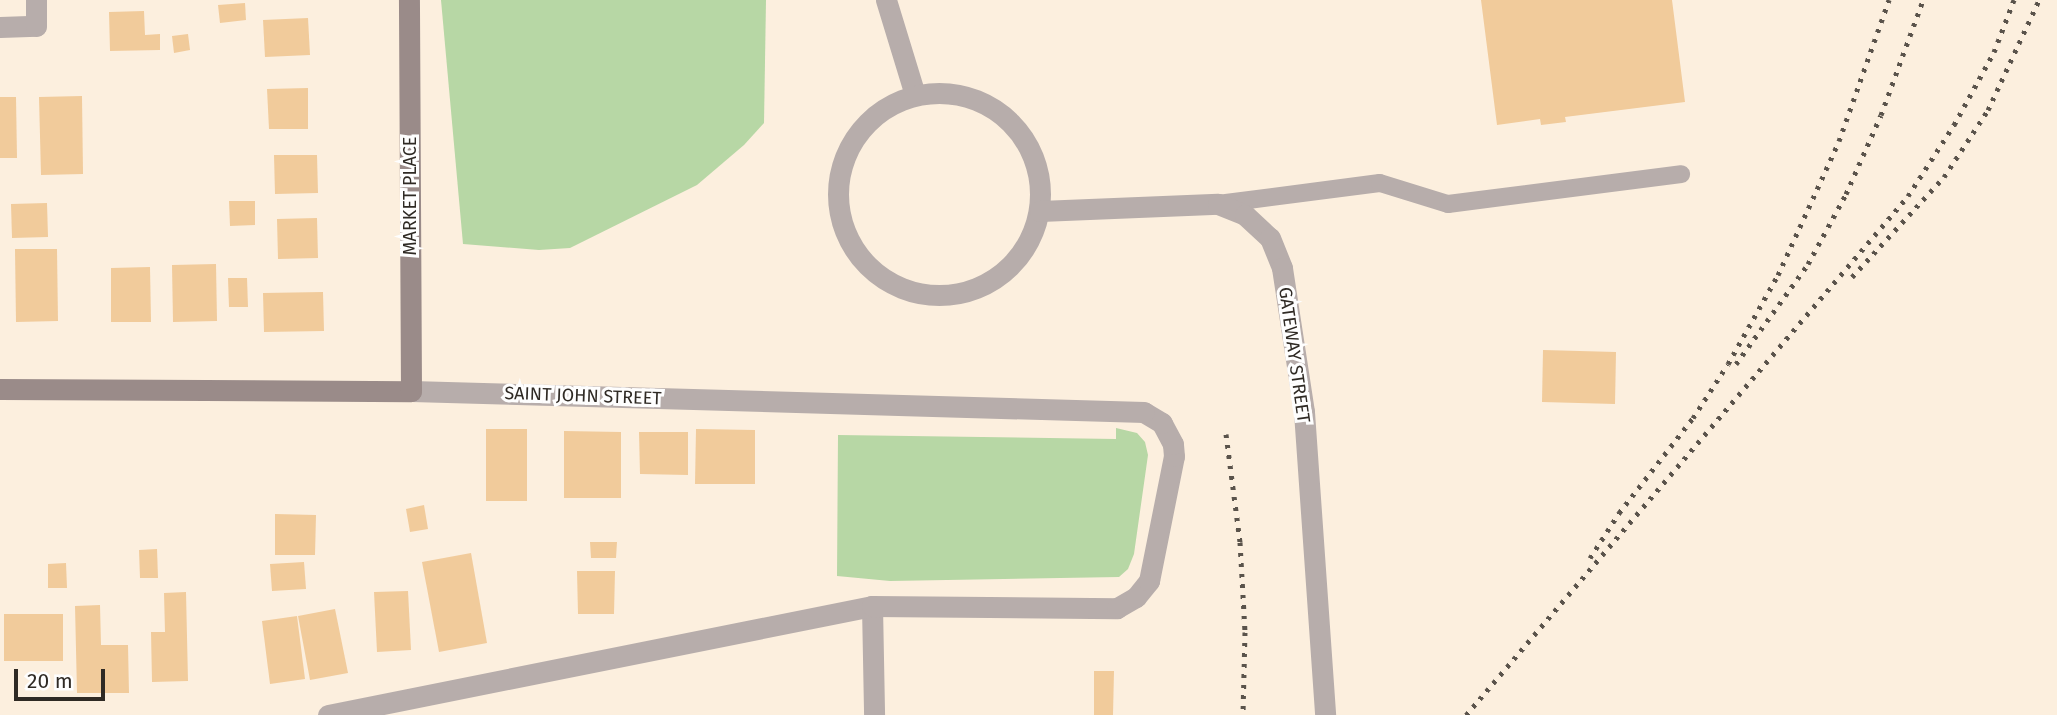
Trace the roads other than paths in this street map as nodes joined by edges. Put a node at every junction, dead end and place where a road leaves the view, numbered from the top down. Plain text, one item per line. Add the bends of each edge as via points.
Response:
1 (36, 0) edge
2 (409, 0) edge
3 (886, 0) edge
4 (0, 27) edge
5 (915, 94) junction
6 (1681, 174) dead end
7 (1218, 204) junction
8 (1040, 211) junction
9 (0, 389) edge
10 (411, 391) junction
11 (872, 606) junction
12 (328, 715) edge
13 (874, 715) edge
14 (1325, 715) edge

1 - 4 street via 36,26
2 - 10 street, MARKET PLACE
3 - 5 street
5 - 8 street via 948,92 981,100 1009,119 1029,145 1040,177
5 - 8 street via 884,108 859,130 843,160 838,193 843,226 859,256 884,278 914,292 947,296 980,287 1008,269 1029,243
6 - 7 lane via 1448,204 1380,183
7 - 8 street, GATEWAY STREET
7 - 14 street, GATEWAY STREET via 1245,215 1270,237 1282,268 1304,412
9 - 10 street, SAINT JOHN STREET
10 - 11 street, SAINT JOHN STREET via 1144,412 1162,423 1173,444 1172,468 1149,581 1127,604 1108,608
11 - 12 street
11 - 13 street

